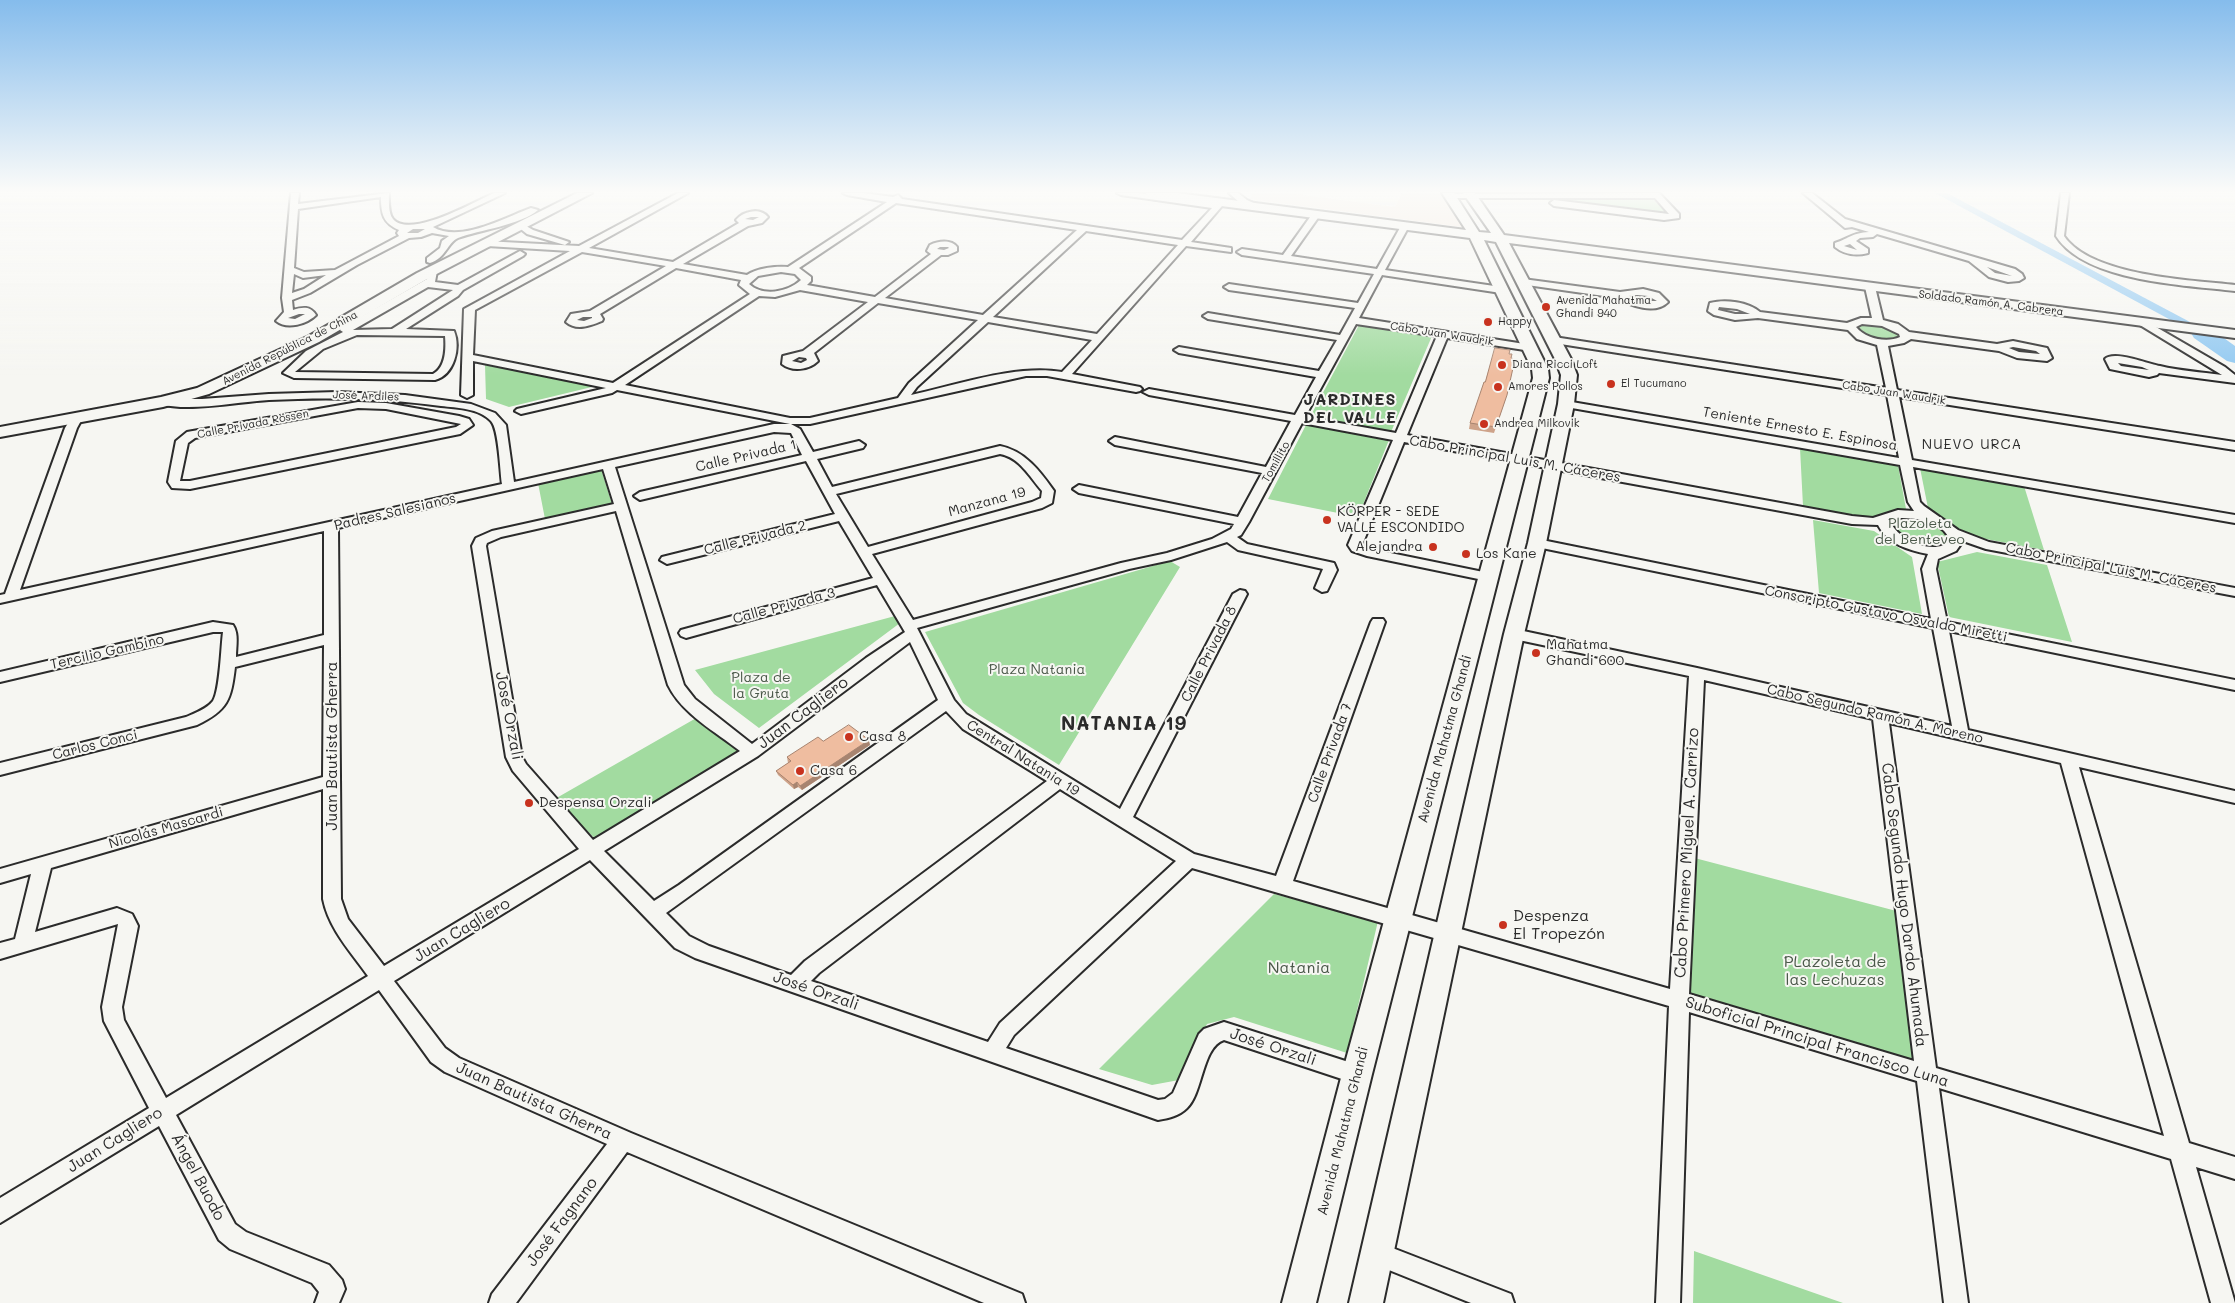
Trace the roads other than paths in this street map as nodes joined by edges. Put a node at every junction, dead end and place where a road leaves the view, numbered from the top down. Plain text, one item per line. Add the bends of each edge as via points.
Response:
1 (290, 254) edge
2 (372, 254) edge
3 (441, 254) edge
4 (463, 254) edge
5 (467, 254) edge
6 (520, 254) dead end
7 (572, 254) edge
8 (609, 254) edge
9 (694, 254) edge
10 (814, 254) edge
11 (937, 254) edge
12 (1056, 254) edge
13 (1176, 254) edge
14 (1253, 254) edge
15 (1289, 254) edge
16 (1389, 254) edge
17 (1484, 254) edge
18 (1508, 254) edge
19 (1619, 254) edge
20 (1953, 254) edge
21 (2082, 254) edge
22 (1285, 259) junction
23 (1972, 259) dead end
24 (675, 265) junction
25 (289, 269) junction
26 (341, 270) junction
27 (790, 270) junction
28 (1379, 272) junction
29 (427, 276) junction
30 (749, 278) junction
31 (1523, 282) junction
32 (800, 287) junction
33 (1229, 287) dead end
34 (1870, 287) junction
35 (2235, 288) edge
36 (1501, 290) junction
37 (458, 291) junction
38 (757, 293) junction
39 (1621, 295) dead end
40 (287, 298) junction
41 (876, 300) junction
42 (1360, 306) junction
43 (290, 313) dead end
44 (592, 314) dead end
45 (1757, 315) dead end
46 (1208, 316) dead end
47 (986, 318) junction
48 (1352, 320) junction
49 (1878, 322) junction
50 (2144, 323) junction
51 (1851, 328) junction
52 (395, 332) junction
53 (1443, 334) junction
54 (2235, 334) edge
55 (1906, 335) junction
56 (1100, 338) junction
57 (1342, 338) junction
58 (314, 339) junction
59 (1554, 340) junction
60 (1882, 342) junction
61 (1531, 348) junction
62 (2000, 348) dead end
63 (1179, 350) dead end
64 (806, 354) dead end
65 (468, 357) junction
66 (2155, 369) dead end
67 (1322, 375) junction
68 (1065, 376) junction
69 (2234, 381) edge
70 (617, 387) junction
71 (1136, 389) dead end
72 (1149, 392) dead end
73 (1893, 393) junction
74 (304, 395) junction
75 (467, 395) dead end
76 (285, 396) junction
77 (902, 399) junction
78 (163, 402) junction
79 (1566, 404) junction
80 (521, 411) dead end
81 (306, 413) junction
82 (286, 417) junction
83 (77, 418) junction
84 (1300, 420) junction
85 (0, 424) edge
86 (791, 428) joint
87 (0, 432) edge
88 (1400, 438) junction
89 (1115, 441) dead end
90 (859, 445) dead end
91 (2235, 446) edge
92 (810, 457) junction
93 (1519, 459) junction
94 (1907, 462) junction
95 (608, 464) junction
96 (1554, 465) junction
97 (1270, 471) junction
98 (508, 486) junction
99 (1079, 489) dead end
100 (828, 492) junction
101 (640, 496) dead end
102 (1914, 502) junction
103 (620, 506) junction
104 (1904, 514) junction
105 (843, 516) junction
106 (2235, 519) edge
107 (1852, 520) junction
108 (1886, 520) junction
109 (1934, 520) junction
110 (1242, 522) junction
111 (331, 526) junction
112 (1954, 533) junction
113 (1891, 534) junction
114 (1229, 537) junction
115 (1537, 543) junction
116 (1903, 543) junction
117 (1986, 545) junction
118 (1948, 549) junction
119 (865, 552) junction
120 (668, 560) dead end
121 (1929, 569) junction
122 (1488, 577) junction
123 (881, 580) junction
124 (1322, 588) dead end
125 (2235, 592) edge
126 (1240, 594) dead end
127 (6, 598) edge
128 (1378, 622) dead end
129 (1939, 624) junction
130 (213, 627) joint
131 (911, 630) junction
132 (686, 633) dead end
133 (1514, 634) junction
134 (332, 638) junction
135 (226, 664) junction
136 (1697, 673) junction
137 (0, 676) edge
138 (2235, 685) edge
139 (947, 702) junction
140 (1880, 715) junction
141 (1961, 733) junction
142 (752, 752) junction
143 (2068, 758) junction
144 (0, 769) edge
145 (1060, 780) junction
146 (332, 781) junction
147 (2235, 797) edge
148 (1123, 820) junction
149 (592, 851) junction
150 (1189, 860) junction
151 (43, 864) junction
152 (0, 876) edge
153 (1282, 885) junction
154 (654, 911) junction
155 (1398, 920) junction
156 (1447, 934) junction
157 (23, 944) junction
158 (0, 951) edge
159 (382, 979) junction
160 (795, 984) junction
161 (1679, 1000) junction
162 (992, 1053) junction
163 (1357, 1074) junction
164 (1927, 1076) junction
165 (163, 1111) junction
166 (623, 1140) junction
167 (2180, 1151) junction
168 (2235, 1168) edge
169 (0, 1211) edge
170 (1377, 1254) junction
171 (330, 1296) edge
172 (500, 1303) edge
173 (1013, 1303) edge
174 (1299, 1303) edge
175 (1366, 1303) edge
176 (1502, 1303) edge
177 (1668, 1303) edge
178 (1956, 1303) edge
179 (2223, 1303) edge

1 - 25 street
2 - 26 street
3 - 29 street
4 - 29 main road, Avenida República de China
5 - 29 main road, Avenida República de China
6 - 37 street
7 - 65 street via 468,310
8 - 24 street
9 - 24 street
10 - 27 street
11 - 41 street
12 - 47 street
13 - 56 street
14 - 22 street
15 - 22 street
16 - 28 street, Tomillito
17 - 36 main road, Avenida Mahatma Ghandi
18 - 31 main road
19 - 34 main road, Soldado Ramón A. Cabrera
20 - 23 street
21 - 35 street via 2122,273
22 - 28 street
24 - 30 street
24 - 44 street
25 - 26 street via 303,275
25 - 40 street
26 - 40 street via 307,291
27 - 30 street via 772,270
27 - 32 street via 806,277
28 - 36 street
28 - 42 street, Tomillito
29 - 37 street
29 - 37 street via 441,292
29 - 58 main road, Avenida República de China
29 - 58 street via 352,328
29 - 85 main road, Avenida República de China via 374,290 297,337 206,379 159,394
30 - 38 street via 744,285 746,289
31 - 39 street
31 - 59 main road
32 - 38 street via 779,294
32 - 41 street
33 - 42 street
34 - 49 street
34 - 50 main road, Soldado Ramón A. Cabrera
36 - 61 main road, Avenida Mahatma Ghandi
37 - 52 street
38 - 70 street
40 - 43 street
41 - 47 street
41 - 64 street
42 - 48 street, Tomillito
45 - 51 street
46 - 57 street
47 - 56 street
47 - 77 street
48 - 53 street, Cabo Juan Waudrik
48 - 57 street, Tomillito
49 - 51 street via 1855,322
49 - 55 street
50 - 54 main road, Soldado Ramón A. Cabrera
50 - 69 street via 2221,369
51 - 60 street via 1864,338
52 - 52 street via 450,333 448,365 436,377 294,376 288,373 301,360 343,335
53 - 61 street, Cabo Juan Waudrik
53 - 88 street
55 - 60 street via 1903,341
55 - 62 street
56 - 68 street
57 - 67 street, Tomillito
58 - 78 main road, Avenida República de China via 203,391
59 - 73 street, Cabo Juan Waudrik
59 - 79 main road via 1569,375
60 - 73 street
61 - 93 main road, Avenida Mahatma Ghandi via 1541,374
63 - 67 street
65 - 70 street
65 - 75 street
66 - 69 street
67 - 84 street, Tomillito
68 - 71 street
68 - 77 street via 1026,373
70 - 77 street via 801,422
70 - 80 street via 601,394
72 - 84 street, Cabo Principal Luis M. Cáceres
73 - 91 street, Cabo Juan Waudrik
73 - 94 street
74 - 76 street, José Ardiles
74 - 81 street
74 - 98 street, José Ardiles via 407,398 459,405 494,415 500,425
76 - 78 street, José Ardiles
76 - 82 street
78 - 83 main road, Avenida República de China
79 - 94 street, Teniente Ernesto E. Espinosa
79 - 96 main road
81 - 82 street, Calle Privada Rössen
81 - 82 street, Calle Privada Rössen via 368,405 459,419 467,425 460,430 200,483 183,486 174,482 185,438
83 - 87 main road, Avenida República de China
83 - 127 street
84 - 88 street, Cabo Principal Luis M. Cáceres
84 - 97 street, Tomillito
86 - 92 street, Central Natania 19 via 796,431
86 - 95 street, Padres Salesianos via 774,428
88 - 93 street, Cabo Principal Luis M. Cáceres
88 - 122 street via 1355,542 1357,548
89 - 97 street
90 - 92 street, Calle Privada 1
92 - 100 street, Central Natania 19
92 - 101 street, Calle Privada 1
93 - 96 street, Cabo Principal Luis M. Cáceres
93 - 122 main road, Avenida Mahatma Ghandi
94 - 102 street
94 - 106 street, Teniente Ernesto E. Espinosa
95 - 98 street, Padres Salesianos
95 - 103 street
96 - 107 street, Cabo Principal Luis M. Cáceres
96 - 115 main road
97 - 110 street, Tomillito
98 - 111 street, Padres Salesianos
99 - 110 street
100 - 105 street, Central Natania 19
100 - 119 street, Manzana 19 via 1000,450 1018,456 1048,491 1047,500 1037,505
102 - 104 street via 1912,509
102 - 109 street
103 - 142 street via 681,695
103 - 149 street, José Orzali via 497,534 481,541 480,546 514,757 526,777
104 - 108 street, Cabo Principal Luis M. Cáceres via 1893,515
104 - 109 street
105 - 119 street, Central Natania 19
105 - 120 street, Calle Privada 2
107 - 108 street, Cabo Principal Luis M. Cáceres
107 - 113 street, Cabo Principal Luis M. Cáceres
108 - 113 street via 1885,526
109 - 112 street, Cabo Principal Luis M. Cáceres
110 - 114 street, Tomillito
111 - 127 street, Padres Salesianos
111 - 134 street, Juan Bautista Gherra
112 - 117 street, Cabo Principal Luis M. Cáceres
112 - 118 street via 1956,542
113 - 116 street, Cabo Principal Luis M. Cáceres
114 - 124 street via 1243,547 1329,566
114 - 131 street
115 - 129 street, Conscripto Gustavo Osvaldo Miretti
115 - 133 main road
116 - 118 street, Cabo Principal Luis M. Cáceres via 1925,549
116 - 121 street via 1919,554
117 - 118 street, Cabo Principal Luis M. Cáceres
117 - 125 street, Cabo Principal Luis M. Cáceres
118 - 121 street via 1932,556
119 - 123 street, Central Natania 19
121 - 129 street
122 - 155 main road, Avenida Mahatma Ghandi
123 - 131 street, Central Natania 19
123 - 132 street, Calle Privada 3
126 - 148 street, Calle Privada 8
128 - 153 street, Calle Privada 7
129 - 138 street, Conscripto Gustavo Osvaldo Miretti
129 - 141 street
130 - 135 street, Carlos Conci via 222,626 230,632
130 - 137 street, Tercilio Gambino
131 - 139 street, Central Natania 19
131 - 142 street, Juan Cagliero
133 - 136 street, Cabo Segundo Ramón A. Moreno
133 - 156 main road
134 - 135 street
134 - 146 street, Juan Bautista Gherra
135 - 144 street, Carlos Conci via 222,698 204,715
136 - 140 street, Cabo Segundo Ramón A. Moreno
136 - 161 street, Cabo Primero Miguel A. Carrizo
139 - 145 street, Central Natania 19 via 960,718
139 - 154 street
140 - 141 street, Cabo Segundo Ramón A. Moreno
140 - 164 street, Cabo Segundo Hugo Dardo Ahumada
141 - 143 street, Cabo Segundo Ramón A. Moreno
142 - 149 street, Juan Cagliero
143 - 147 street, Cabo Segundo Ramón A. Moreno
143 - 167 street
145 - 148 street, Central Natania 19
145 - 160 street via 812,967
146 - 151 street, Nicolás Mascardi
146 - 159 street, Juan Bautista Gherra via 332,899 335,912
148 - 150 street, Central Natania 19
149 - 154 street, José Orzali
149 - 159 street, Juan Cagliero
150 - 153 street, Central Natania 19
150 - 162 street via 1007,1028
151 - 152 street, Nicolás Mascardi
151 - 157 street
153 - 155 street, Central Natania 19
154 - 160 street, José Orzali via 682,942
155 - 156 street, Suboficial Principal Francisco Luna
155 - 163 main road, Avenida Mahatma Ghandi
156 - 161 street, Suboficial Principal Francisco Luna
156 - 170 main road
157 - 158 street
157 - 165 street, Ángel Buodo via 117,916 124,919 128,926 112,1007 114,1021
159 - 165 street, Juan Cagliero
159 - 166 street, Juan Bautista Gherra via 438,1054 452,1065
160 - 162 street, José Orzali
161 - 164 street, Suboficial Principal Francisco Luna
161 - 177 street, Cabo Primero Miguel A. Carrizo
162 - 163 street, José Orzali via 1158,1110 1170,1108 1181,1100 1206,1040 1224,1031
163 - 174 main road, Avenida Mahatma Ghandi
164 - 167 street, Suboficial Principal Francisco Luna
164 - 178 street, Cabo Segundo Hugo Dardo Ahumada
165 - 169 street, Juan Cagliero
165 - 171 street, Ángel Buodo via 227,1232 238,1241 320,1274
166 - 172 street, José Fagnano
166 - 173 street, Juan Bautista Gherra
167 - 168 street, Suboficial Principal Francisco Luna
167 - 179 street
170 - 175 main road
170 - 176 street

